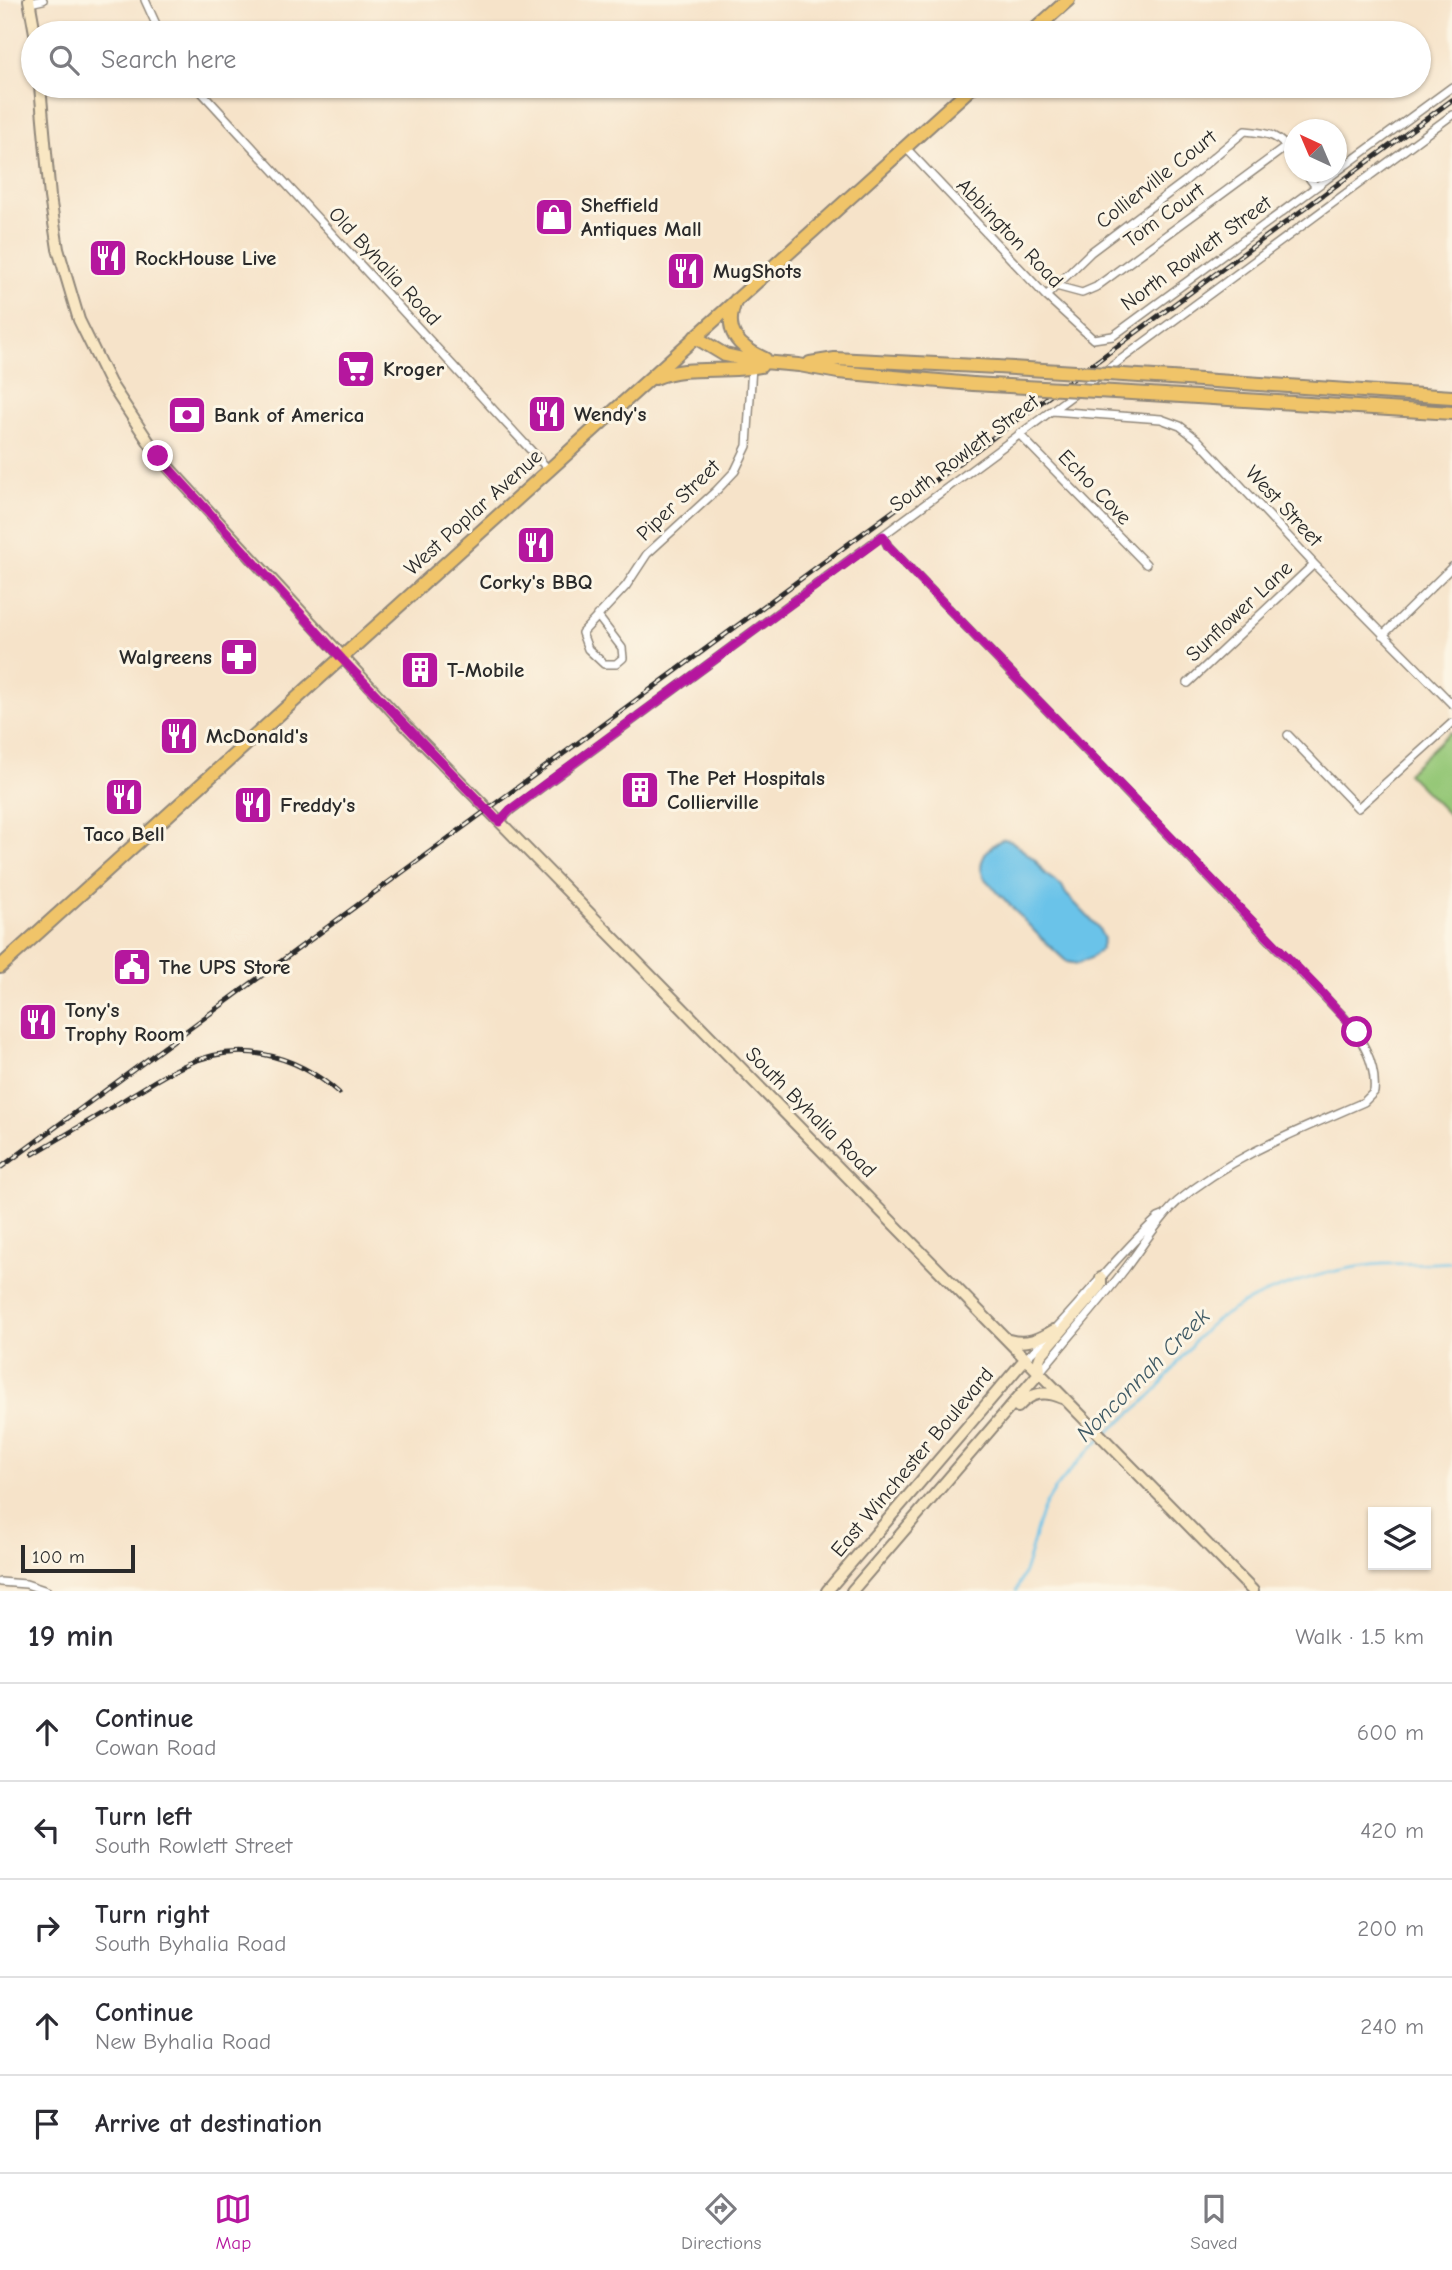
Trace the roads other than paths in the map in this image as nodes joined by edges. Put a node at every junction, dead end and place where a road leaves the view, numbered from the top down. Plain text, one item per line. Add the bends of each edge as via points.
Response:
1 (43, 0) edge
2 (145, 0) edge
3 (29, 1) edge
4 (1059, 3) edge
5 (33, 21) edge
6 (155, 21) edge
7 (1042, 21) edge
8 (1452, 87) edge
9 (41, 98) edge
10 (207, 98) edge
11 (960, 98) edge
12 (1452, 115) edge
13 (1284, 144) edge
14 (905, 147) junction
15 (1284, 148) edge
16 (1312, 182) edge
17 (1316, 187) junction
18 (1056, 286) junction
19 (1046, 296) junction
20 (737, 299) junction
21 (695, 338) junction
22 (1093, 339) joint
23 (752, 361) junction
24 (799, 365) junction
25 (647, 381) junction
26 (1401, 393) junction
27 (1452, 397) edge
28 (1397, 410) junction
29 (1051, 411) junction
30 (1452, 413) edge
31 (1019, 434) junction
32 (548, 469) junction
33 (883, 536) junction
34 (1146, 564) dead end
35 (1314, 564) junction
36 (1452, 567) edge
37 (597, 615) junction
38 (1383, 635) junction
39 (342, 659) junction
40 (1188, 683) dead end
41 (1452, 705) edge
42 (1452, 723) edge
43 (1288, 735) dead end
44 (499, 822) junction
45 (0, 967) edge
46 (1164, 1216) junction
47 (1101, 1278) junction
48 (1054, 1330) junction
49 (1009, 1340) junction
50 (1026, 1358) junction
51 (1040, 1372) junction
52 (1068, 1401) junction
53 (954, 1474) junction
54 (900, 1508) junction
55 (909, 1526) junction
56 (0, 1582) edge
57 (47, 1591) edge
58 (827, 1591) edge
59 (852, 1591) edge
60 (1253, 1591) edge

1 - 3 street
2 - 6 street
3 - 5 main road
4 - 7 main road
8 - 17 street, North Rowlett Street
9 - 39 main road, South Byhalia Road via 58,249 79,320 110,383 158,456
10 - 32 street, Old Byhalia Road
11 - 14 main road, West Poplar Avenue
12 - 29 street, South Rowlett Street
13 - 18 street, Collierville Court via 1271,133 1245,131 1091,252
14 - 19 street, Abbington Road
14 - 20 main road, West Poplar Avenue
15 - 18 street, Tom Court via 1096,287 1082,293
16 - 17 street
17 - 22 street, North Rowlett Street via 1113,336
18 - 19 street, Collierville Court
19 - 22 street, Abbington Road
20 - 21 main road, West Poplar Avenue
20 - 23 main road via 732,330
21 - 23 main road via 726,355
21 - 25 main road, West Poplar Avenue
23 - 24 main road
23 - 25 main road via 682,370
23 - 37 street, Piper Street via 747,446 735,471 647,554 626,586
24 - 26 main road, bridge via 835,359
24 - 28 main road, bridge via 973,384
25 - 32 main road, West Poplar Avenue
26 - 27 main road
26 - 28 main road
28 - 30 main road
29 - 31 street, South Rowlett Street
29 - 35 street, West Street via 1161,419 1180,426 1198,439
31 - 33 street, South Rowlett Street
31 - 34 street, Echo Cove
32 - 39 main road, West Poplar Avenue
33 - 44 street, South Rowlett Street
33 - 46 street via 1352,1025 1365,1048 1374,1092 1364,1102 1261,1146 1194,1189
35 - 38 street, West Street
35 - 40 street, Sunflower Lane
36 - 38 street
37 - 37 street, Piper Street via 622,648 623,658 616,664 604,664 588,649 582,633
38 - 41 street, West Street
39 - 44 main road, South Byhalia Road
39 - 45 main road, West Poplar Avenue
42 - 43 street via 1358,808
44 - 49 main road, South Byhalia Road
46 - 47 street
46 - 51 street
47 - 48 street
47 - 51 main road, East Winchester Boulevard via 1097,1290 1041,1355
48 - 49 main road via 1034,1341
48 - 50 street
49 - 50 main road, South Byhalia Road
50 - 51 main road, South Byhalia Road
50 - 53 main road via 1028,1377 975,1439
50 - 54 main road, East Winchester Boulevard
51 - 52 main road, South Byhalia Road
51 - 53 main road, East Winchester Boulevard
52 - 53 main road via 1049,1392 1024,1400
52 - 60 main road, South Byhalia Road
53 - 55 main road, East Winchester Boulevard
54 - 55 main road
54 - 58 main road, East Winchester Boulevard
55 - 59 main road, East Winchester Boulevard
56 - 57 street

